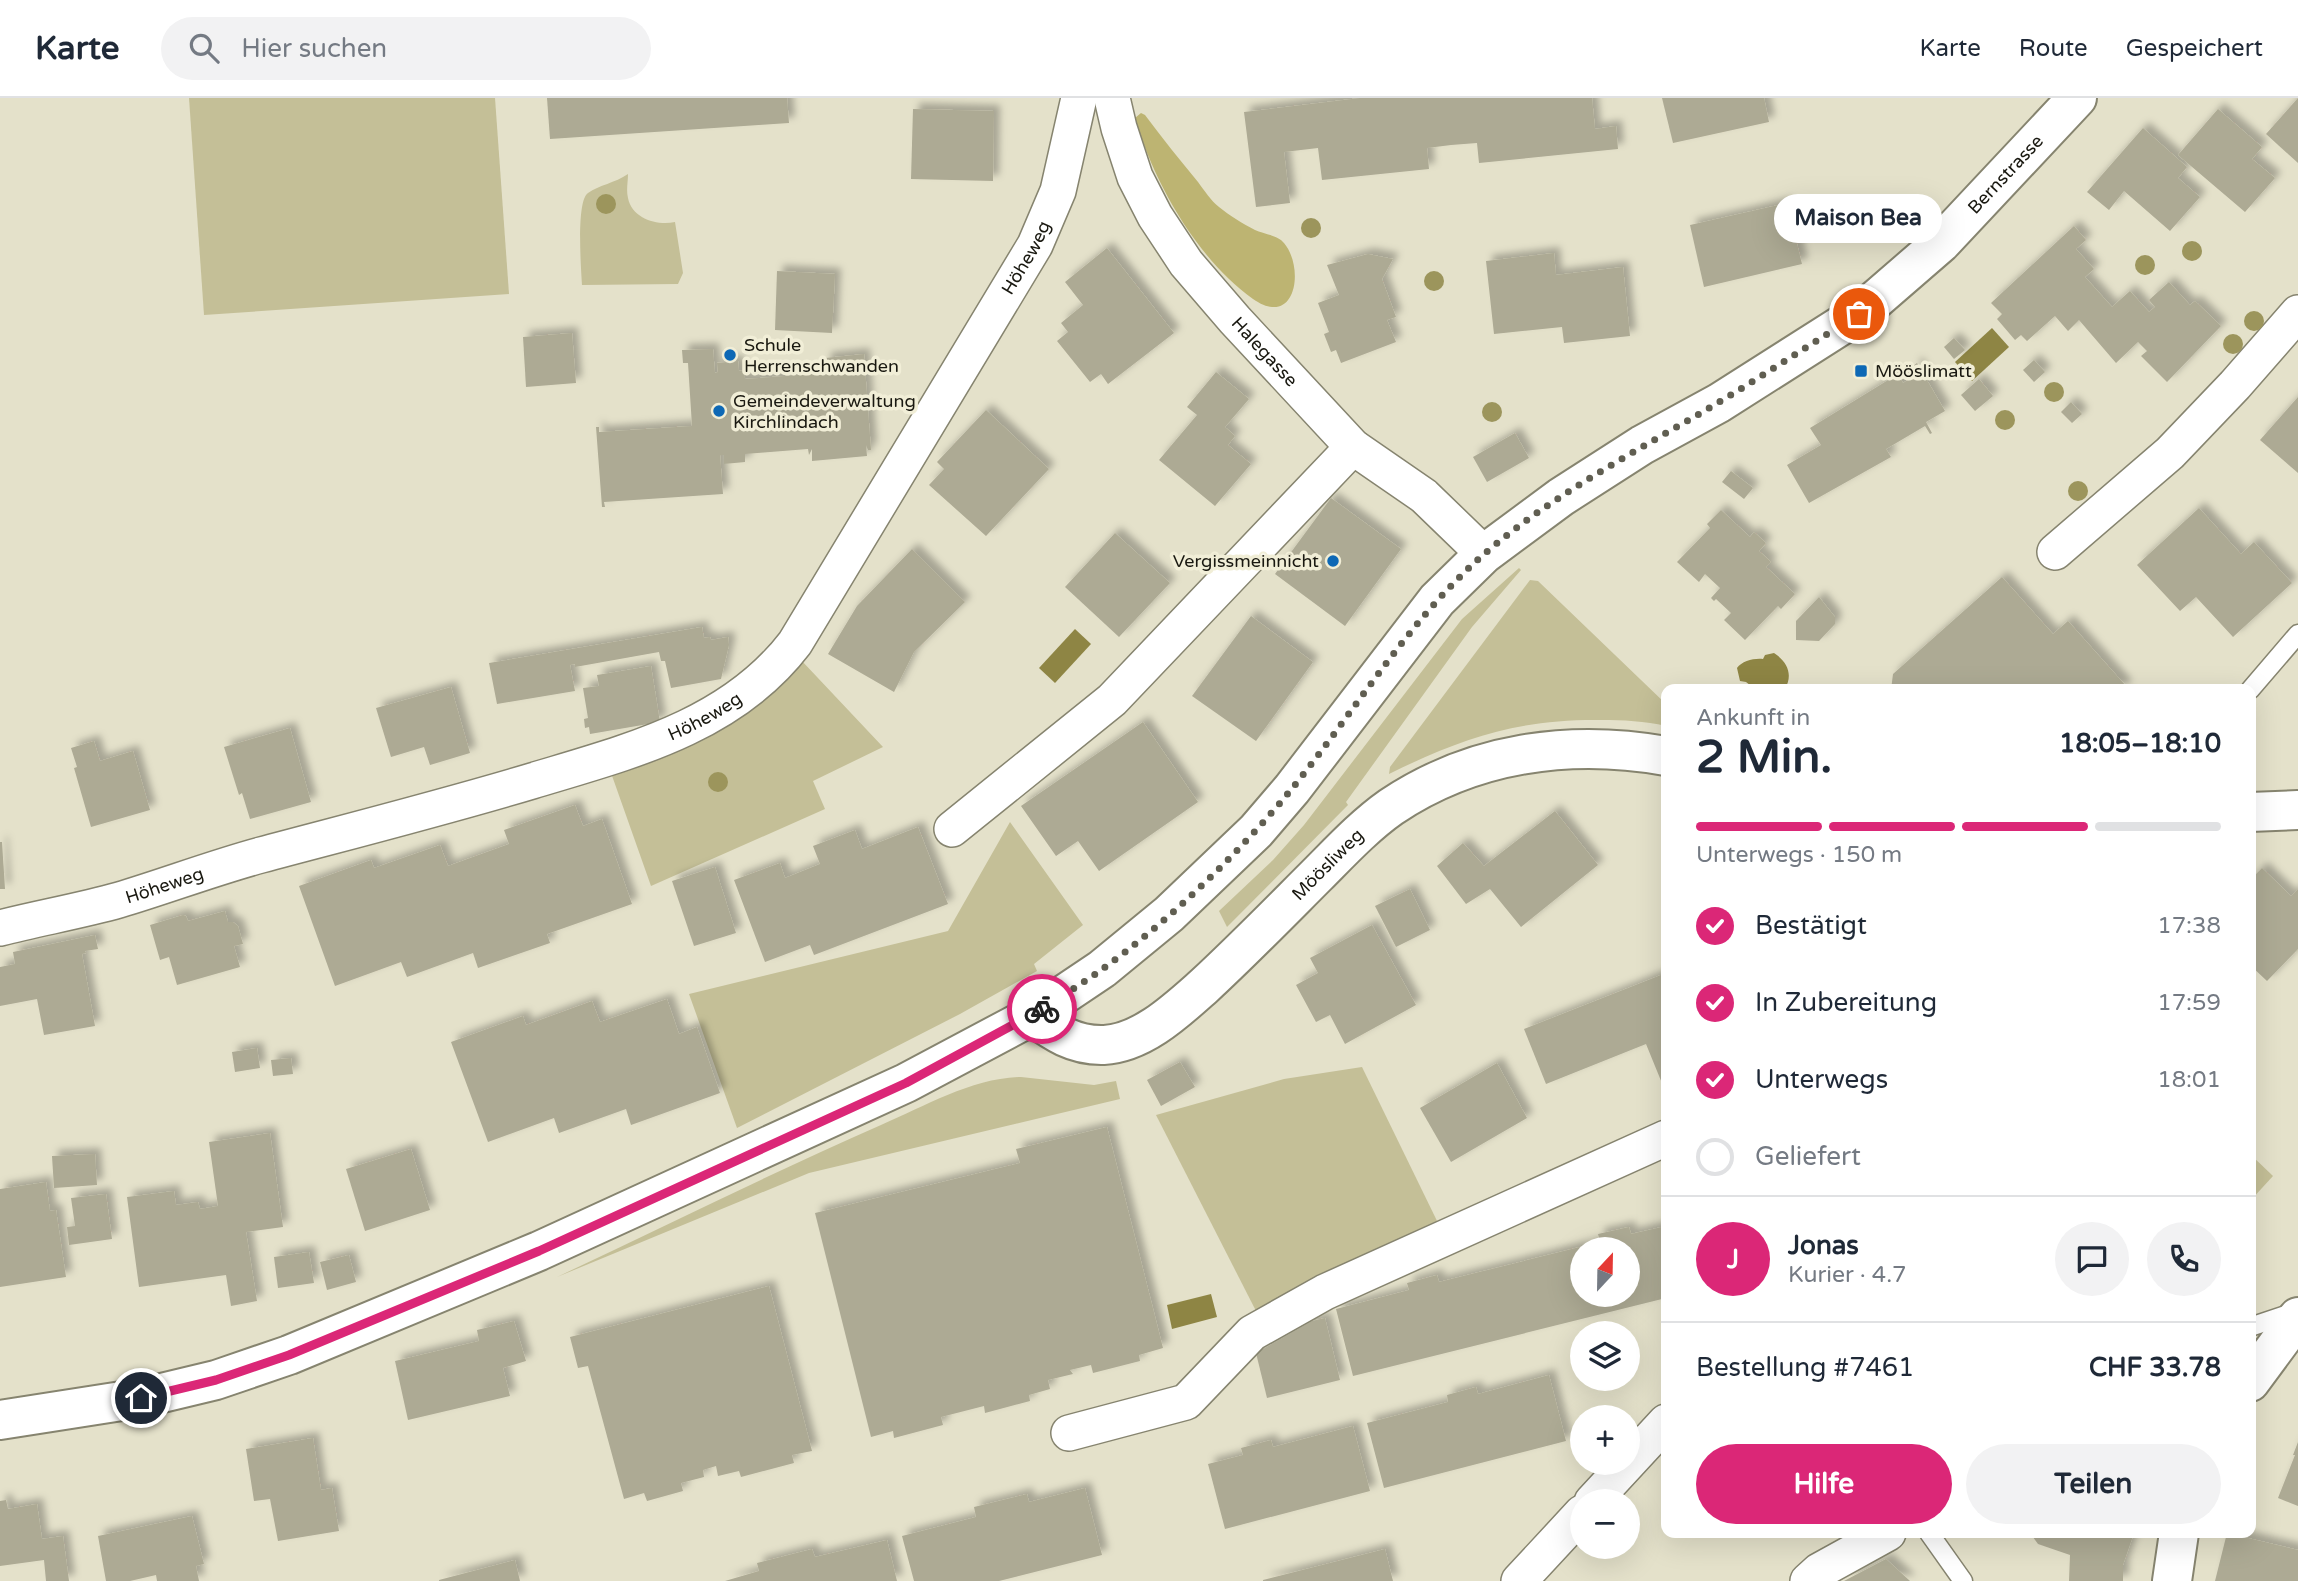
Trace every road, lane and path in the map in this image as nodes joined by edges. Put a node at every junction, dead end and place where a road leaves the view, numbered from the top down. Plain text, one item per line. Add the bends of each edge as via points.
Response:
1 (1079, 98) edge
2 (1112, 98) edge
3 (2077, 98) edge
4 (2298, 313) edge
5 (1353, 447) junction
6 (2055, 552) dead end
7 (1484, 554) junction
8 (2298, 634) edge
9 (2255, 684) edge
10 (1661, 755) edge
11 (2298, 810) edge
12 (2256, 812) edge
13 (951, 829) dead end
14 (0, 928) edge
15 (1044, 1025) junction
16 (1661, 1140) edge
17 (2298, 1311) edge
18 (2298, 1317) edge
19 (2256, 1325) edge
20 (2256, 1374) edge
21 (0, 1420) edge
22 (1661, 1427) edge
23 (1069, 1433) dead end
24 (1604, 1489) edge
25 (1570, 1526) edge
26 (1879, 1538) edge
27 (1933, 1538) edge
28 (2178, 1538) edge
29 (1519, 1581) edge
30 (1808, 1581) edge
31 (1963, 1581) edge
32 (2172, 1581) edge

1 - 14 street, Höheweg via 1058,191 1035,245 795,643 748,691 693,726 610,757 252,857 117,900
2 - 5 street, Halegasse via 1135,177 1186,262
3 - 7 main road, Bernstrasse via 1941,243 1859,314 1642,445
4 - 6 street via 2170,453
5 - 7 street, Halegasse via 1424,496
5 - 13 street via 1112,700
7 - 15 main road, Bernstrasse via 1437,600 1256,831
8 - 9 lane
10 - 15 main road, Möösliweg via 1587,747 1546,750 1454,773 1390,808 1233,959 1149,1030 1106,1045 1088,1045
11 - 12 main road
15 - 21 main road, Bernstrasse via 539,1251 289,1355 216,1380 141,1398
16 - 23 street via 1325,1292 1252,1333 1186,1402
17 - 19 lane
18 - 20 main road
22 - 24 street
25 - 29 street
26 - 30 street
27 - 31 lane
28 - 32 main road

